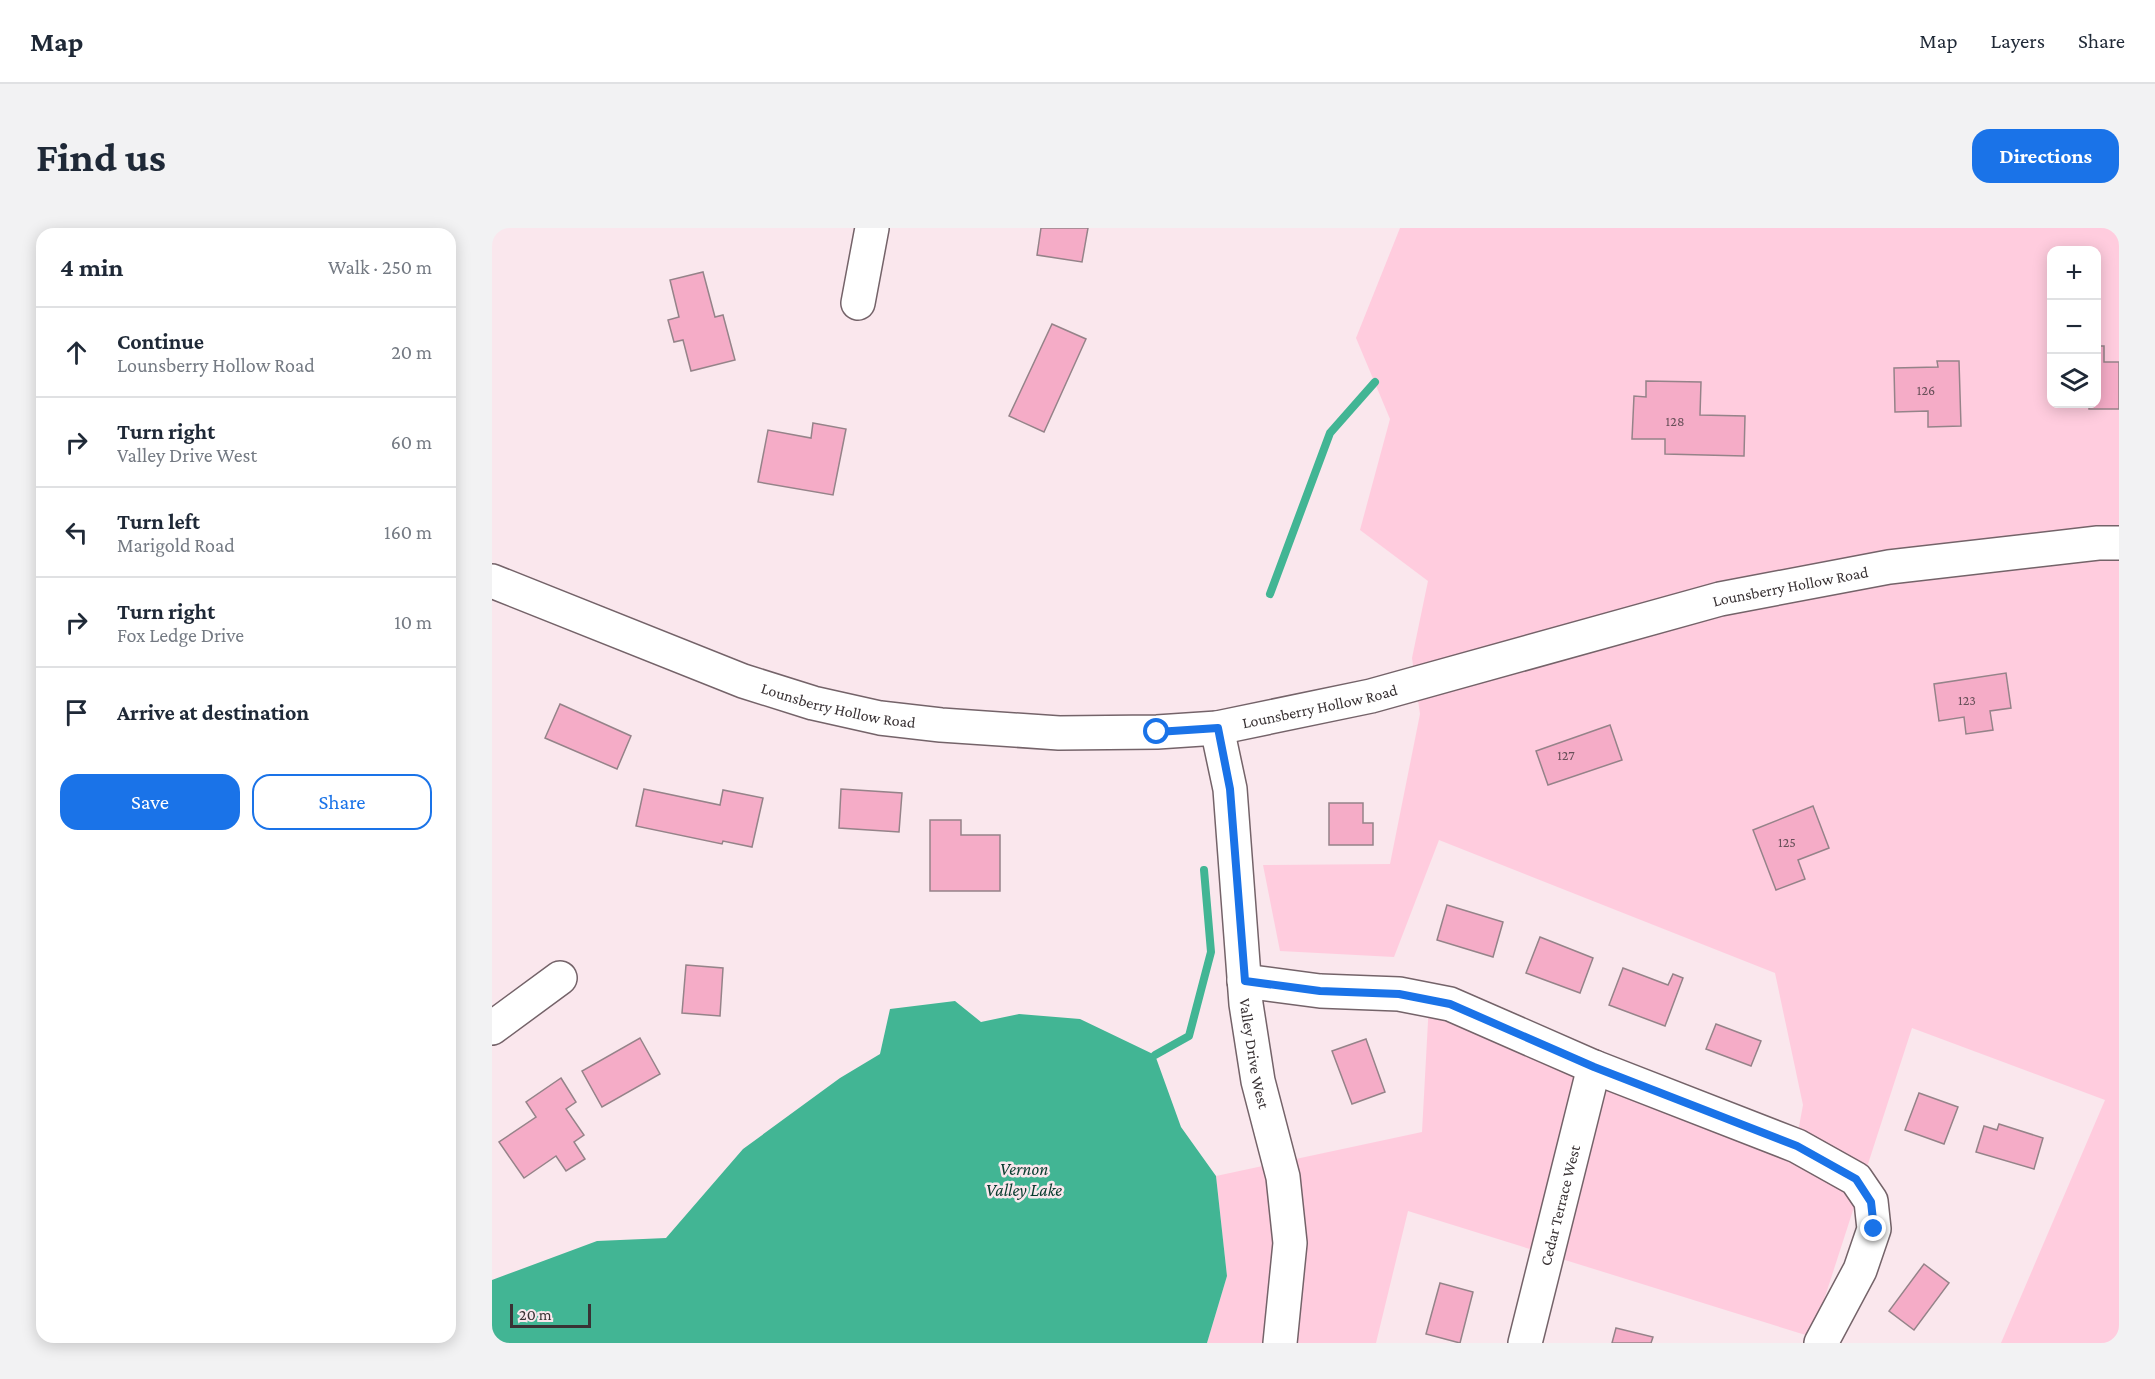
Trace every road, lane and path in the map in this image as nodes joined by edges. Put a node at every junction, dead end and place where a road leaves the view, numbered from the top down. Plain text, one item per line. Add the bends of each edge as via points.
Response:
1 (872, 228) edge
2 (858, 303) dead end
3 (2119, 543) edge
4 (492, 581) edge
5 (1218, 728) junction
6 (560, 978) dead end
7 (1245, 981) junction
8 (492, 1028) edge
9 (1594, 1067) junction
10 (1280, 1343) edge
11 (1525, 1343) edge
12 (1821, 1343) edge

1 - 2 street
3 - 5 street, Lounsberry Hollow Road via 1889,567 1720,599 1371,696
4 - 5 street, Lounsberry Hollow Road via 743,681 880,718 1059,733
5 - 7 street, Valley Drive West via 1230,789
6 - 8 street
7 - 9 street via 1320,991 1399,994 1450,1004
7 - 10 street, Valley Drive West via 1258,1081 1283,1177 1289,1232
9 - 11 street, Cedar Terrace West
9 - 12 street via 1797,1146 1856,1179 1871,1202 1874,1229 1860,1270

